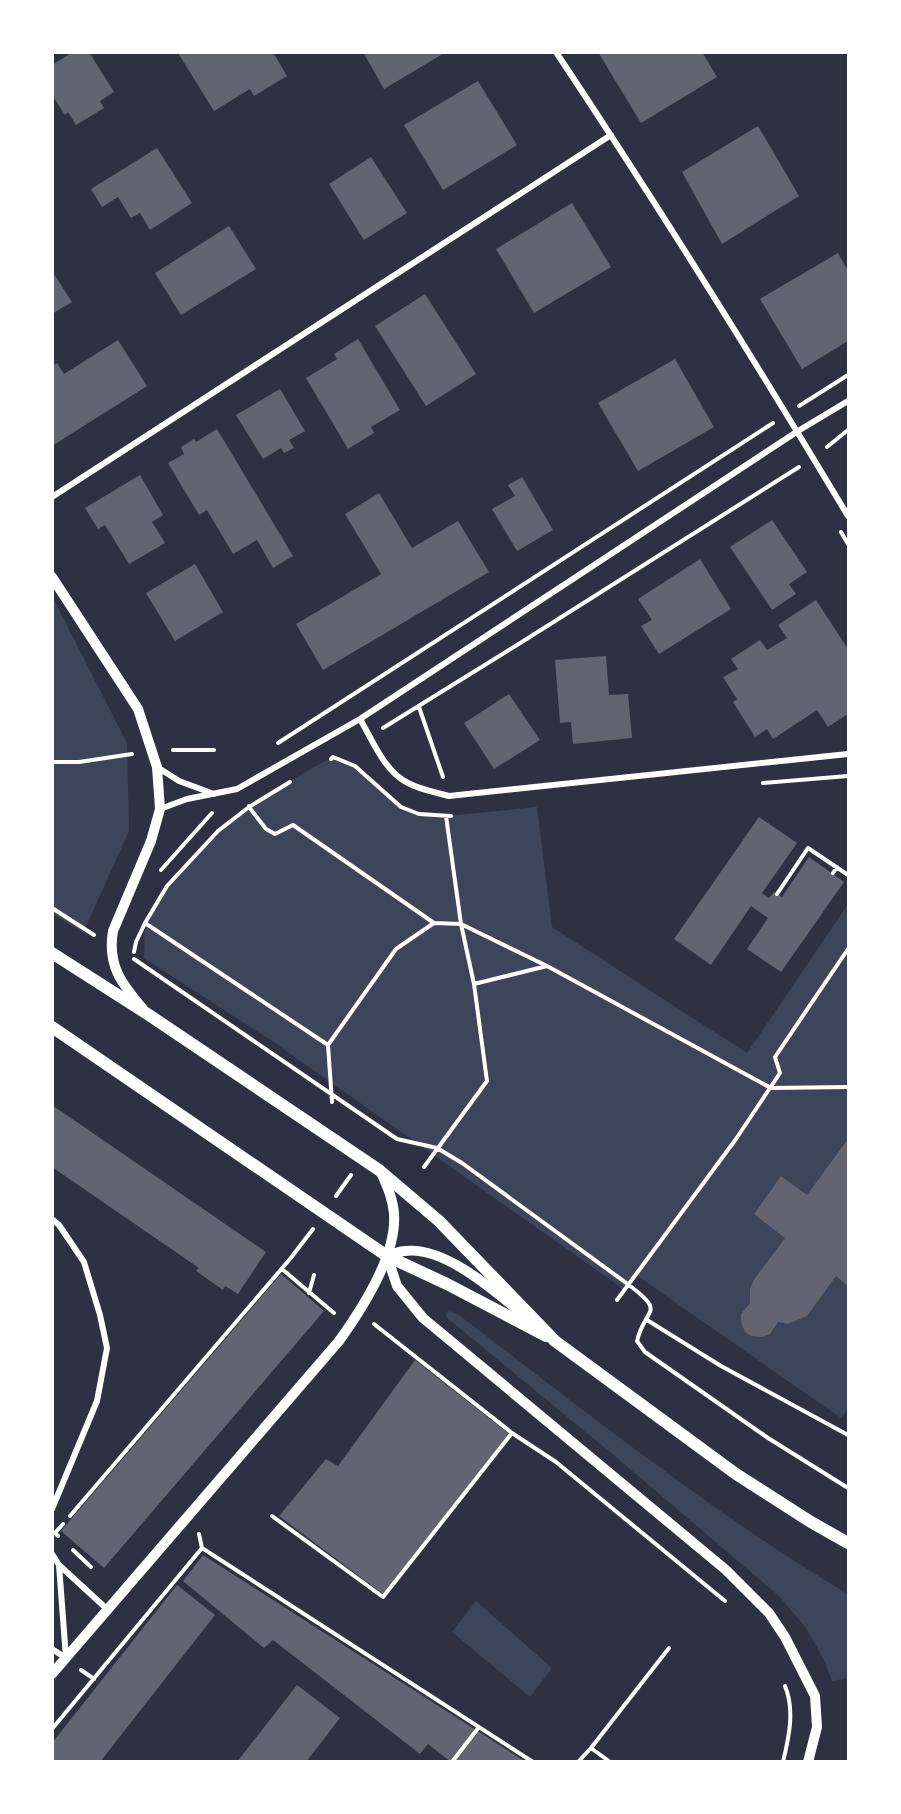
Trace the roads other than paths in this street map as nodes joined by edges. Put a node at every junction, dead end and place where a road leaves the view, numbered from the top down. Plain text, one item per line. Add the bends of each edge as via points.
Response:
1 (556, 52) edge
2 (611, 135) junction
3 (849, 401) edge
4 (798, 431) junction
5 (52, 497) edge
6 (849, 516) edge
7 (52, 577) edge
8 (360, 719) junction
9 (849, 754) edge
10 (157, 766) junction
11 (215, 794) junction
12 (160, 809) junction
13 (52, 953) edge
14 (149, 1015) junction
15 (52, 1027) edge
16 (380, 1170) junction
17 (52, 1219) edge
18 (387, 1256) junction
19 (555, 1341) junction
20 (52, 1509) edge
21 (849, 1540) edge
22 (52, 1554) edge
23 (59, 1565) junction
24 (108, 1610) junction
25 (52, 1649) edge
26 (66, 1658) junction
27 (52, 1674) edge
28 (808, 1761) edge

1 - 2 street
2 - 4 street
2 - 5 street
3 - 4 street
4 - 6 street
4 - 8 street
7 - 10 street via 138,709
8 - 9 street via 389,769 406,783 449,796
8 - 11 street via 237,789
10 - 11 street via 179,780
10 - 12 street
11 - 12 street
12 - 14 street via 151,841 113,931 111,946 116,972
13 - 14 main road
14 - 16 main road
15 - 18 main road
16 - 18 street via 394,1213 394,1232
16 - 19 main road via 439,1221
17 - 20 street via 84,1262 107,1348 96,1401
18 - 19 main road
18 - 19 street via 405,1251 430,1254 473,1274
18 - 24 street via 360,1312 339,1341
18 - 28 street via 397,1286 423,1318 726,1570 769,1613 815,1696 817,1727
19 - 21 main road via 736,1474 832,1534
22 - 23 street
23 - 24 street
23 - 26 street
24 - 26 street
25 - 26 street
26 - 27 street

